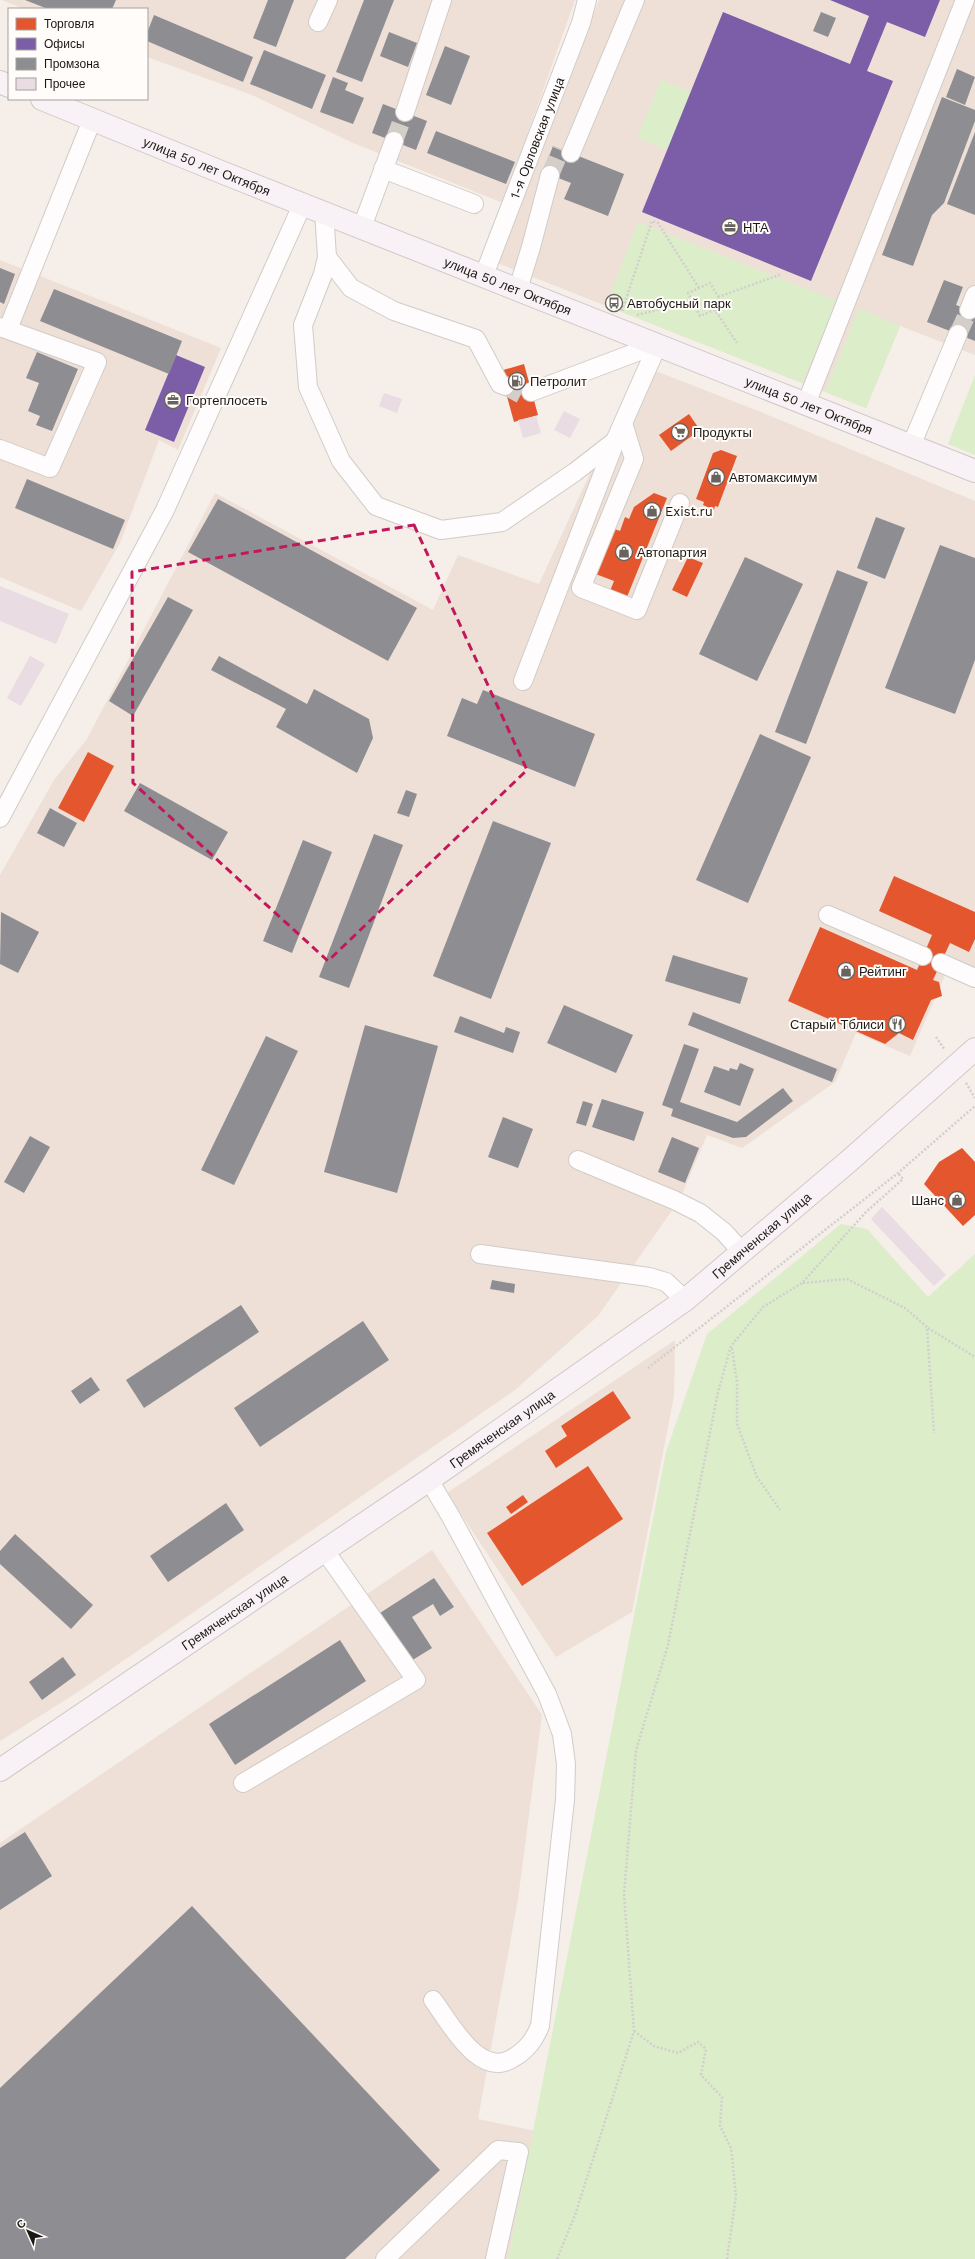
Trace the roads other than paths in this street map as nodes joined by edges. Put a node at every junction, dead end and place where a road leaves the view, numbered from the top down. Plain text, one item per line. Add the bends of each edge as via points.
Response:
1 (328, 0) edge
2 (442, 0) edge
3 (587, 0) edge
4 (621, 0) edge
5 (635, 0) edge
6 (965, 0) edge
7 (318, 22) dead end
8 (44, 100) edge
9 (405, 112) tunnel mouth
10 (92, 120) junction
11 (394, 141) tunnel mouth
12 (383, 169) junction
13 (555, 177) tunnel mouth
14 (303, 203) junction
15 (474, 204) dead end
16 (324, 211) junction
17 (362, 227) junction
18 (328, 257) junction
19 (484, 275) junction
20 (518, 289) junction
21 (4, 328) edge
22 (958, 334) tunnel mouth
23 (658, 344) junction
24 (505, 386) tunnel mouth
25 (531, 392) tunnel mouth
26 (806, 404) junction
27 (624, 423) junction
28 (616, 442) junction
29 (911, 446) junction
30 (0, 448) edge
31 (975, 471) edge
32 (680, 503) dead end
33 (523, 680) dead end
34 (0, 818) edge
35 (828, 915) dead end
36 (923, 956) dead end
37 (941, 963) dead end
38 (975, 978) edge
39 (975, 1049) edge
40 (578, 1160) dead end
41 (742, 1252) junction
42 (480, 1254) dead end
43 (685, 1300) junction
44 (429, 1480) junction
45 (325, 1551) junction
46 (0, 1770) edge
47 (243, 1783) dead end
48 (433, 2000) dead end
49 (385, 2259) edge
50 (495, 2259) edge

1 - 7 street
2 - 9 street
3 - 19 street, 1-я Орловская улица via 582,23
4 - 5 street via 566,151
6 - 26 street
8 - 10 main road, улица 50 лет Октября
10 - 14 main road, улица 50 лет Октября
10 - 21 street
11 - 12 street
12 - 15 street
12 - 17 street
13 - 20 street
14 - 16 main road, улица 50 лет Октября
14 - 34 street via 165,510
16 - 17 main road, улица 50 лет Октября
16 - 18 street
17 - 19 main road, улица 50 лет Октября
18 - 24 street via 350,288 394,311 476,339 500,384
18 - 28 street via 303,325 308,387 341,461 376,506 441,530 502,522
19 - 20 main road, улица 50 лет Октября
20 - 23 main road, улица 50 лет Октября
21 - 30 street via 97,362 50,468
22 - 29 street
23 - 25 street
23 - 26 main road, улица 50 лет Октября
23 - 27 street
26 - 29 main road, улица 50 лет Октября
27 - 28 street
27 - 32 street via 634,459 581,588 637,610
28 - 33 street
29 - 31 main road, улица 50 лет Октября
35 - 36 street
37 - 38 street
39 - 41 main road, Гремяченская улица
40 - 41 street via 700,1213 724,1232
41 - 43 main road, Гремяченская улица
42 - 43 street via 649,1277 666,1282
43 - 44 main road, Гремяченская улица
44 - 45 main road, Гремяченская улица
44 - 48 street via 455,1523 547,1694 562,1734 566,1764 565,1800 540,2026 533,2041 522,2053 508,2062 496,2064 482,2059 467,2047
45 - 46 main road, Гремяченская улица
45 - 47 street via 416,1680
49 - 50 street via 498,2150 519,2152

